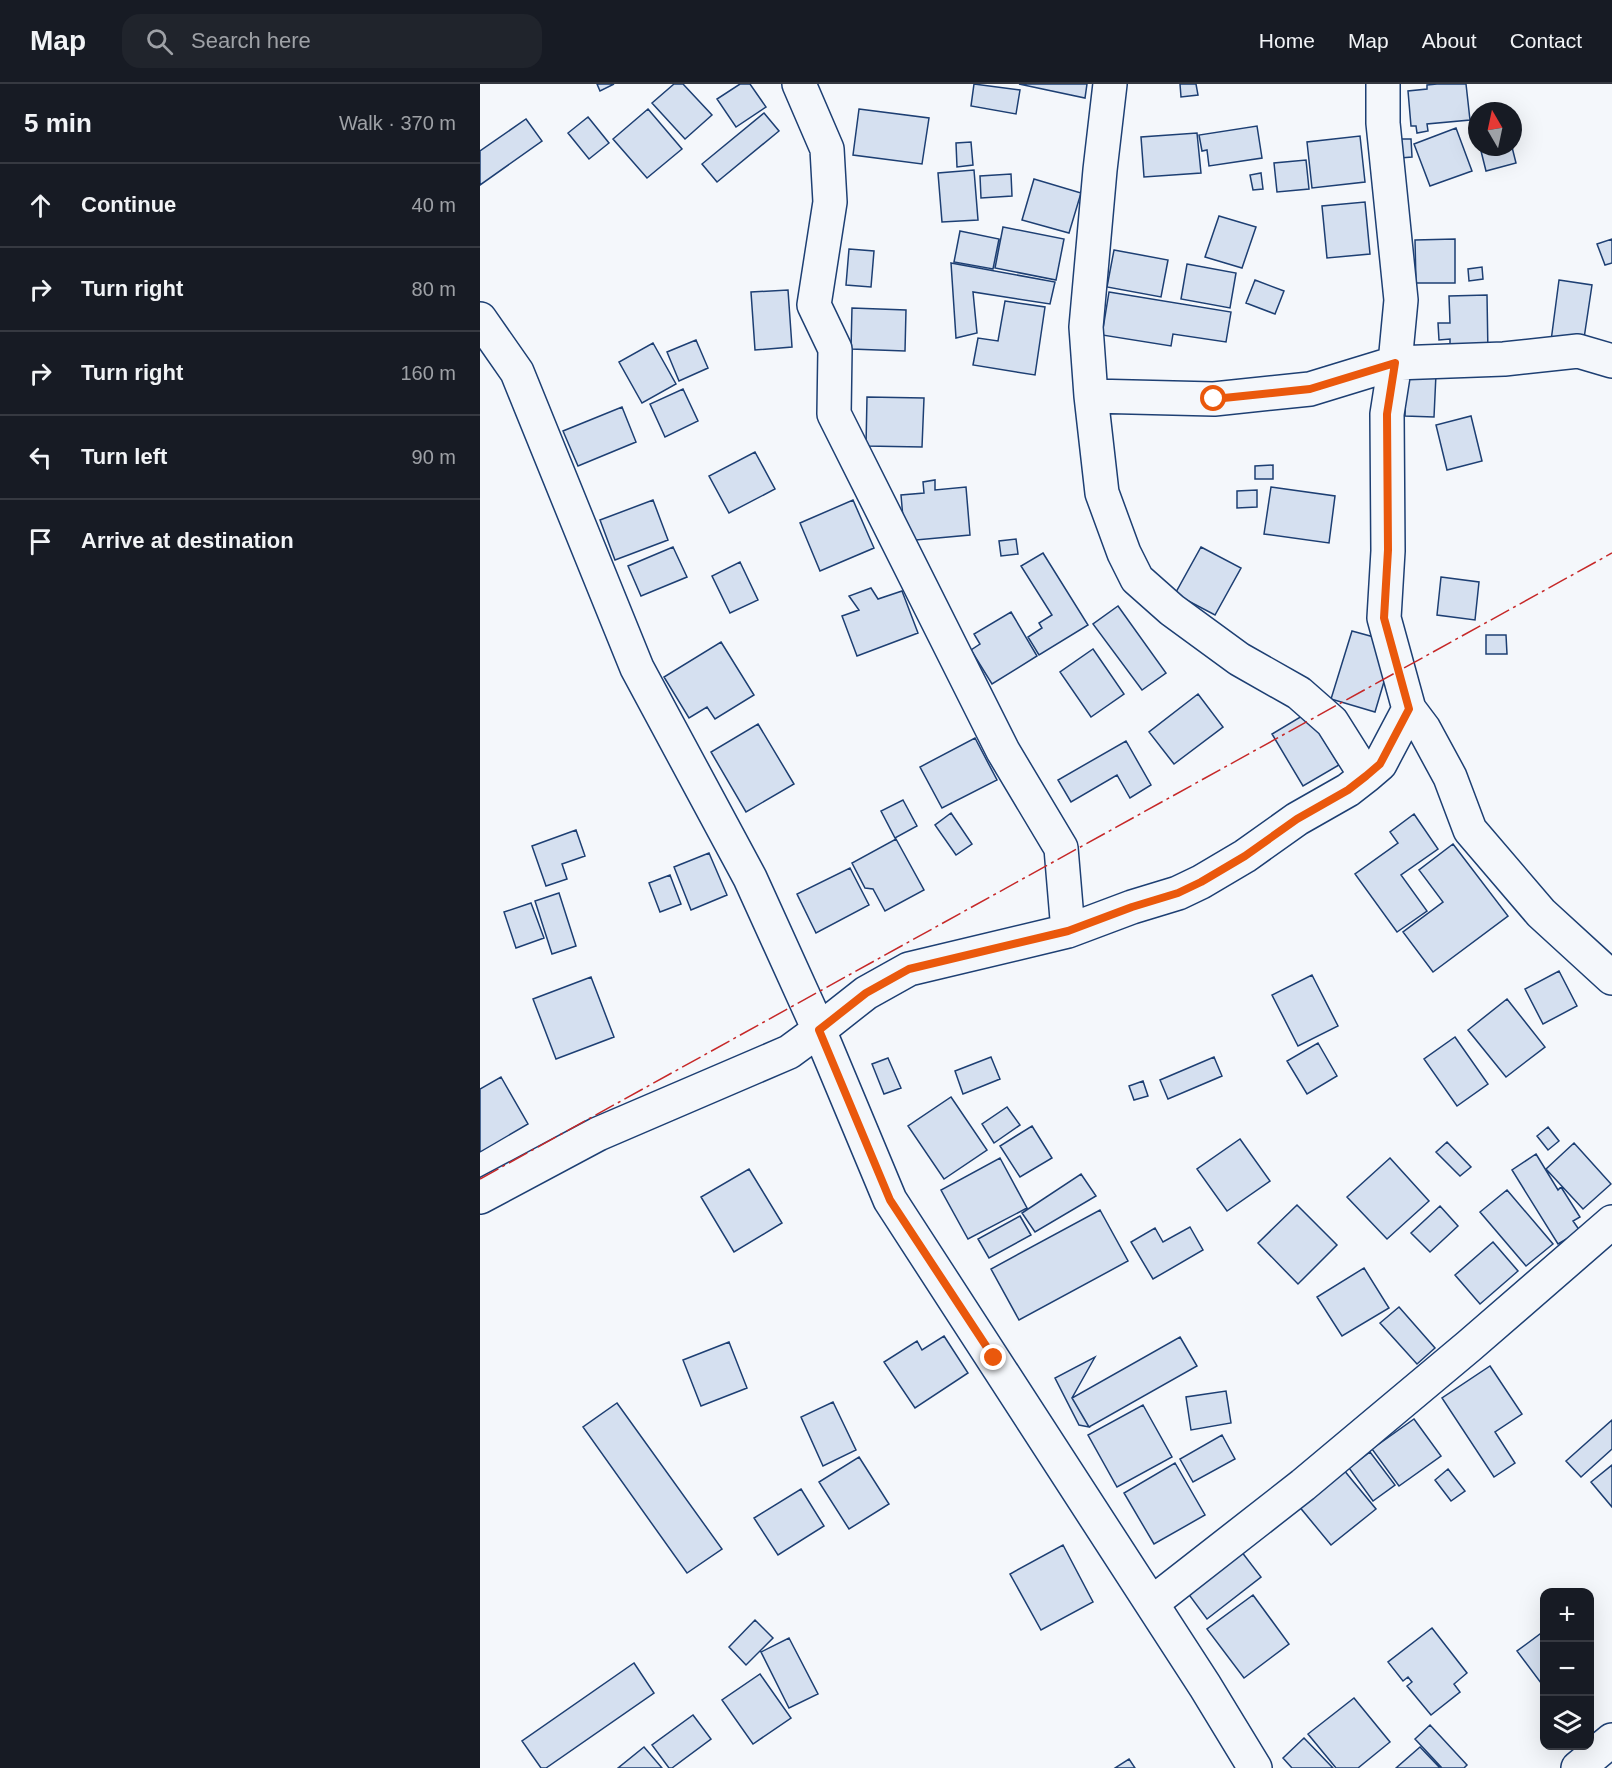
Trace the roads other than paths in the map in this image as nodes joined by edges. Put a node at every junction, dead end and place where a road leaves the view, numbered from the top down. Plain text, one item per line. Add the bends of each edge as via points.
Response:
1 (799, 84) edge
2 (1110, 84) edge
3 (1383, 84) edge
4 (480, 319) edge
5 (1612, 361) edge
6 (1395, 363) junction
7 (1091, 396) junction
8 (1409, 709) junction
9 (1366, 776) junction
10 (1068, 931) junction
11 (1612, 978) edge
12 (819, 1030) junction
13 (480, 1197) edge
14 (1612, 1222) edge
15 (1152, 1603) junction
16 (1612, 1740) edge
17 (1255, 1768) edge
18 (1578, 1768) edge

1 - 10 street via 827,149 830,202 814,305 835,350 834,414 1003,751 1060,848
2 - 7 street via 1086,327
3 - 6 street via 1383,123 1401,300
4 - 12 street via 517,372 637,668 750,878
5 - 6 street via 1578,351 1504,359
6 - 7 street via 1310,389 1214,399
6 - 8 street via 1387,414 1384,618
7 - 9 street via 1102,493 1137,579 1239,659 1299,693 1332,722
8 - 9 street via 1380,764
8 - 11 street via 1450,777 1470,830 1541,913
9 - 10 street via 1201,882
10 - 12 street via 909,969 866,993
12 - 13 street via 789,1052 598,1134
12 - 15 street via 890,1200
14 - 15 street via 1303,1485
15 - 17 street
16 - 18 street

